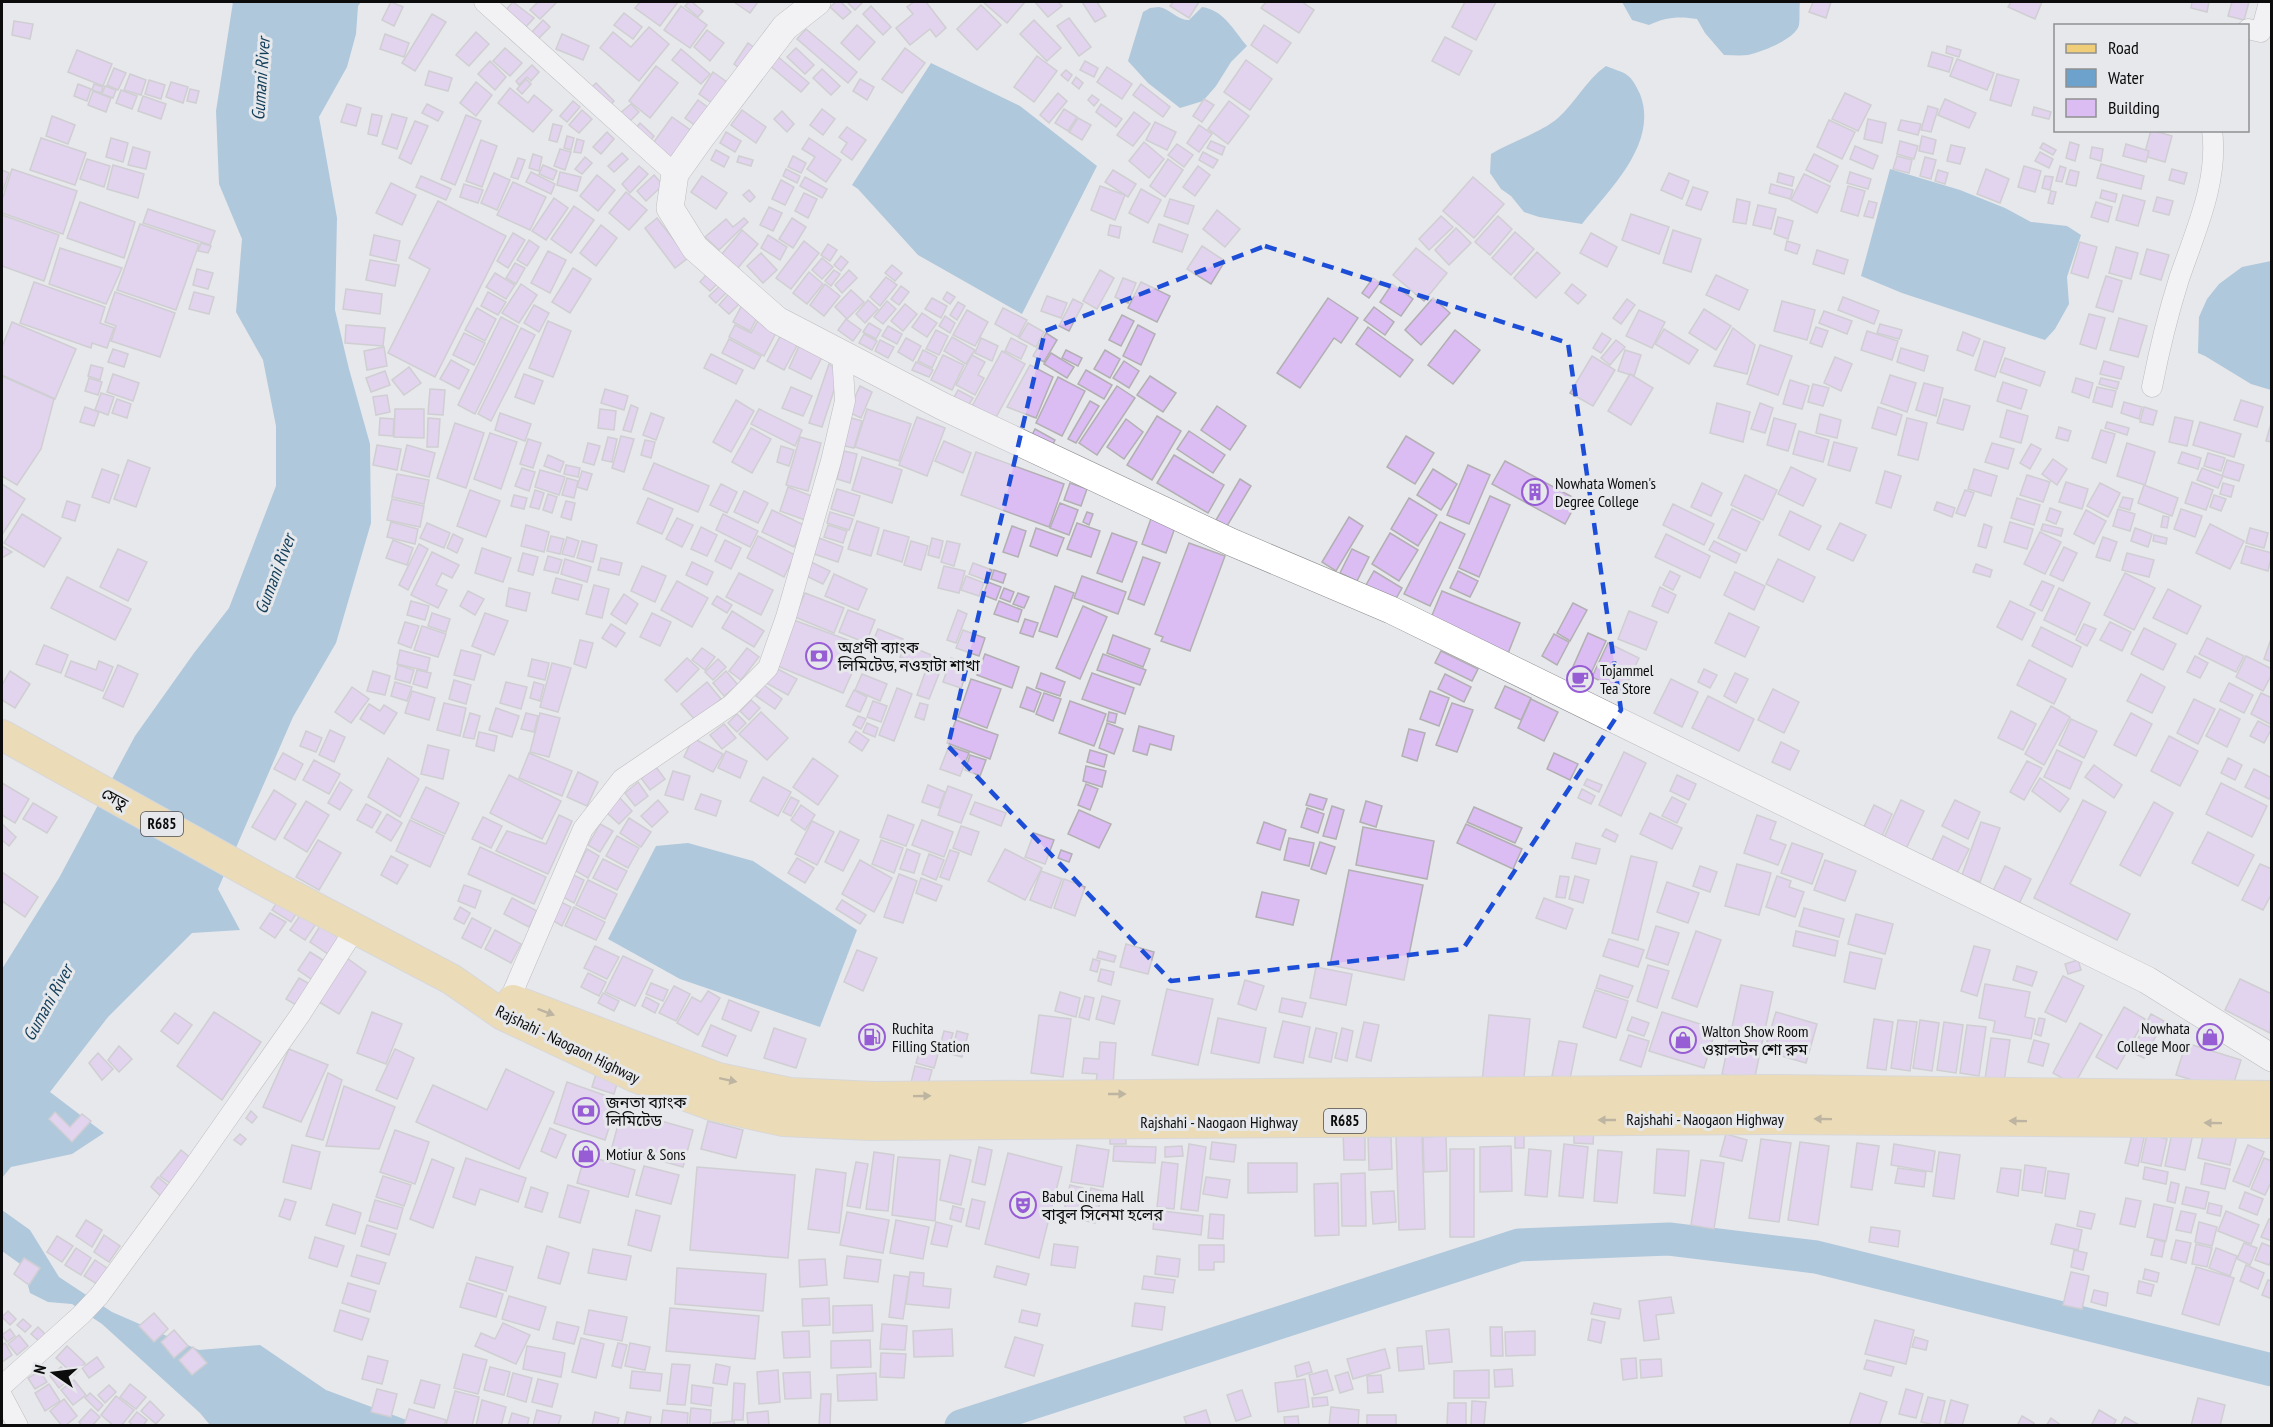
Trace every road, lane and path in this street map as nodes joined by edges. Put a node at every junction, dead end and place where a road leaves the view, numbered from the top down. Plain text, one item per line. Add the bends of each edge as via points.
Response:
1 (484, 2) edge
2 (818, 2) edge
3 (2269, 2) edge
4 (2249, 29) edge
5 (2212, 132) edge
6 (675, 174) junction
7 (842, 354) junction
8 (2152, 387) dead end
9 (2, 735) edge
10 (272, 885) joint
11 (355, 929) junction
12 (507, 1007) junction
13 (2271, 1058) edge
14 (2271, 1096) edge
15 (2132, 1108) junction
16 (2271, 1123) edge
17 (2, 1386) edge
18 (2, 1396) edge
19 (18, 1425) edge

1 - 6 street
2 - 6 street via 785,27
3 - 4 street via 2261,32
5 - 8 street via 2213,163 2201,219 2179,281
6 - 7 street via 670,208 695,248 777,320
7 - 12 street via 845,400 831,462 768,669 731,705 622,779 602,804 583,829
7 - 13 street via 942,406 1232,542 1391,610 2147,980
9 - 10 main road, সেতু / R685
10 - 11 main road, Rajshahi - Naogaon Highway / R685
11 - 12 main road, Rajshahi - Naogaon Highway / R685
11 - 17 street via 183,1182 99,1296
12 - 15 main road, Rajshahi - Naogaon Highway / R685 via 635,1077 711,1105 783,1121 870,1125 1770,1119
14 - 15 main road, Rajshahi - Naogaon Highway / R685
16 -> 15 main road, Rajshahi - Naogaon Highway / R685
18 - 19 street

